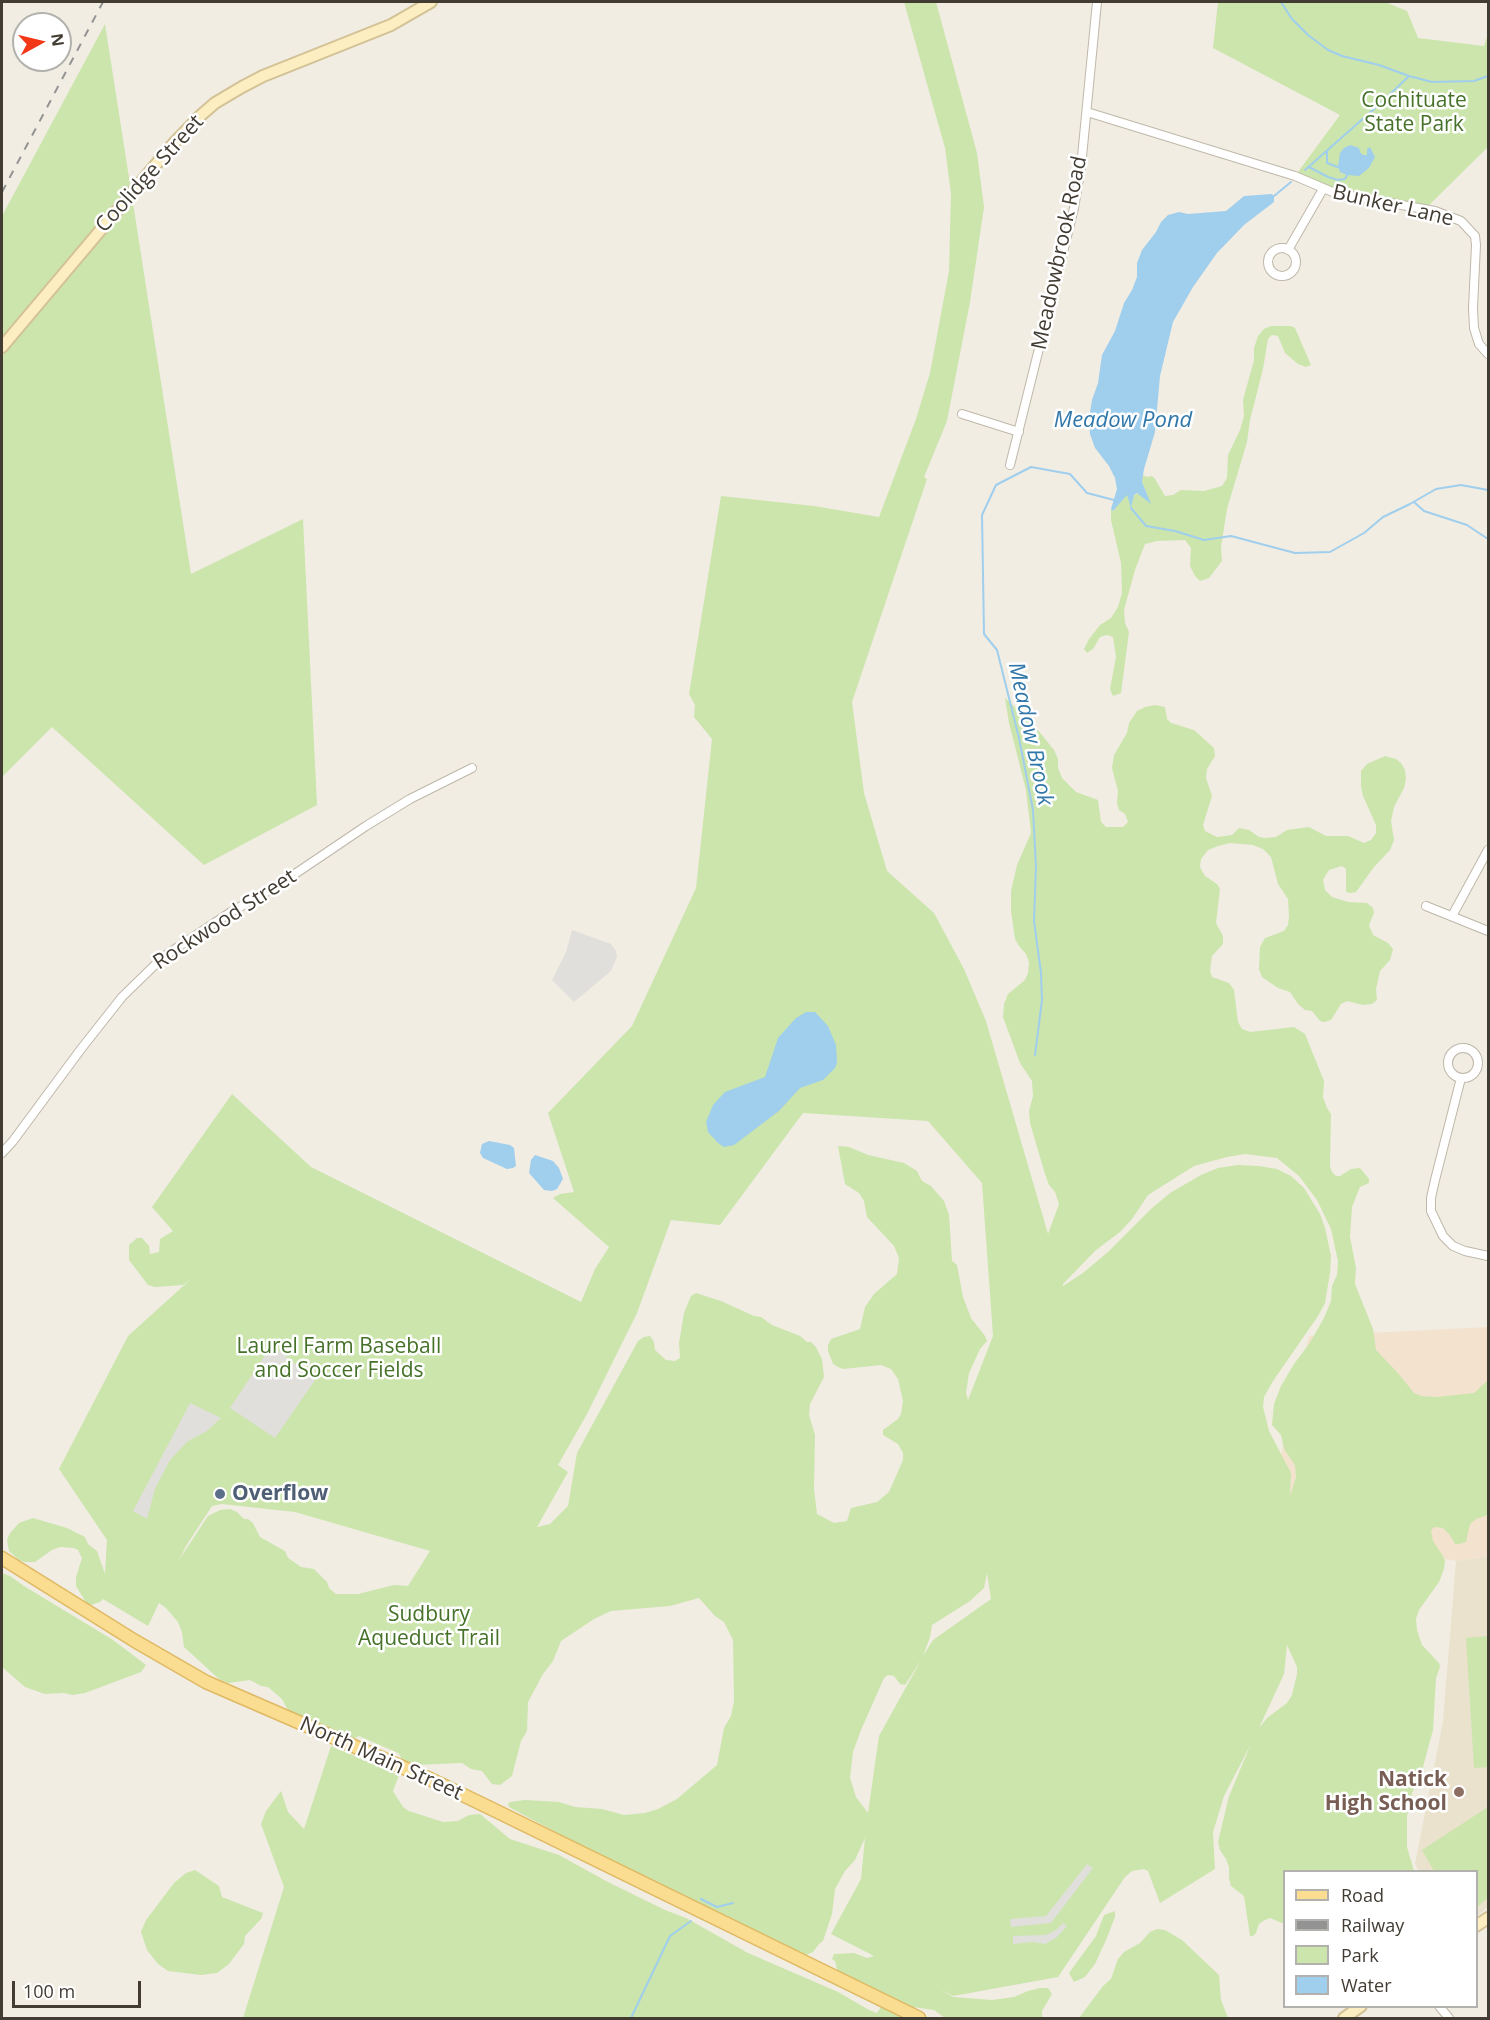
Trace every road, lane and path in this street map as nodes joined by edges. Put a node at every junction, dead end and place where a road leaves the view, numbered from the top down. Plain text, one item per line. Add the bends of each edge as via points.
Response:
1 (431, 2) edge
2 (1097, 2) edge
3 (1087, 112) junction
4 (1323, 189) junction
5 (1288, 250) dead end
6 (2, 347) edge
7 (1488, 354) edge
8 (962, 414) dead end
9 (1019, 432) junction
10 (1010, 465) dead end
11 (472, 768) dead end
12 (1488, 850) edge
13 (1425, 906) dead end
14 (1452, 916) junction
15 (1488, 931) edge
16 (1461, 1078) dead end
17 (2, 1153) edge
18 (1488, 1256) edge
19 (2, 1558) edge
20 (1360, 2008) edge
21 (919, 2019) edge
22 (1344, 2019) edge

1 - 6 main road, Coolidge Street via 373,34 256,79 210,108 161,158
2 - 3 street, Meadowbrook Road
3 - 4 street, Bunker Lane via 1295,176
3 - 9 street, Meadowbrook Road via 1074,208
4 - 5 street
4 - 7 street, Bunker Lane via 1435,211 1469,227 1476,246 1474,328 1479,344
8 - 9 street
9 - 10 street, Meadowbrook Road
11 - 17 street, Rockwood Street via 402,804 163,957 122,998
12 - 14 street
13 - 14 street
14 - 15 street
16 - 18 street via 1431,1211 1443,1236 1453,1246
19 - 21 main road, North Main Street via 206,1682 441,1785
20 - 22 main road

